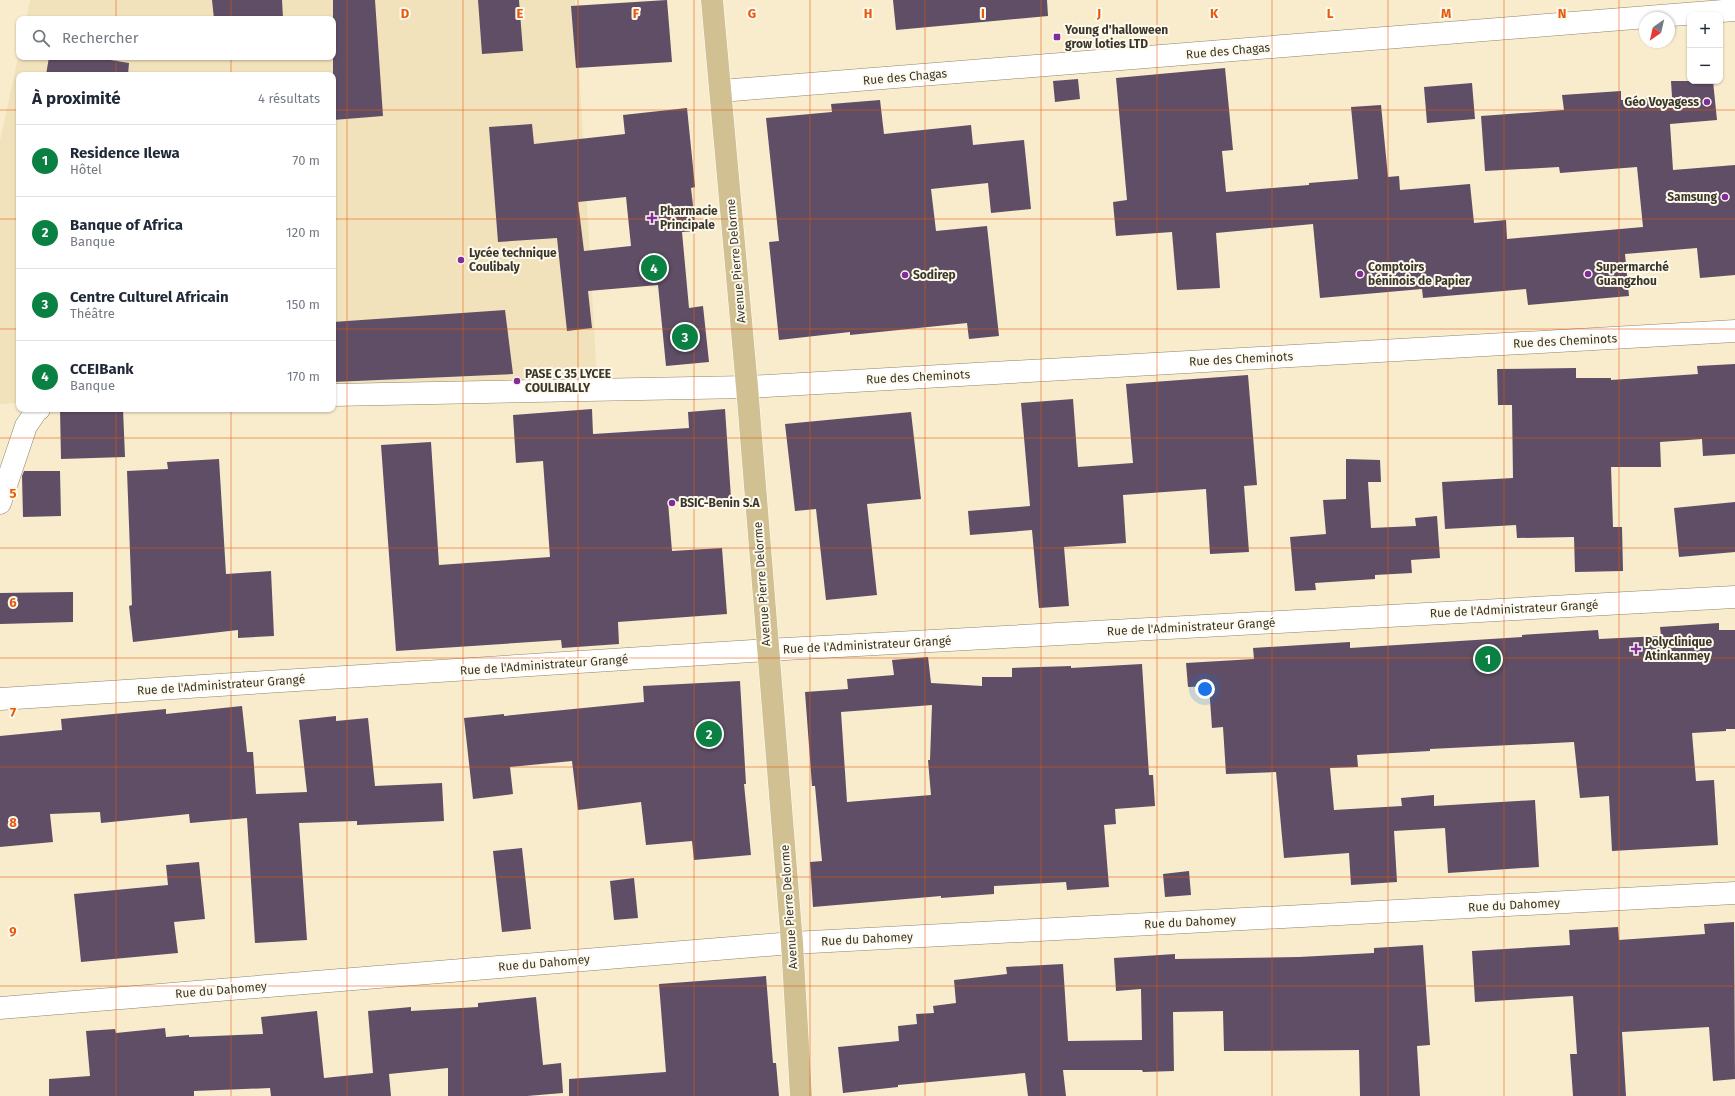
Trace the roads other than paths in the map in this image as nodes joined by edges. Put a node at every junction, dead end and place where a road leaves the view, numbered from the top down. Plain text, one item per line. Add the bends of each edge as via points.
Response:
1 (712, 0) edge
2 (1735, 10) edge
3 (721, 91) junction
4 (1735, 331) edge
5 (747, 387) junction
6 (336, 395) edge
7 (36, 412) edge
8 (0, 503) edge
9 (1735, 597) edge
10 (768, 650) junction
11 (0, 700) edge
12 (1735, 893) edge
13 (792, 943) junction
14 (0, 1008) edge
15 (801, 1096) edge

1 - 3 main road, Avenue Pierre Delorme
2 - 3 street, Rue des Chagas
3 - 5 main road, Avenue Pierre Delorme
4 - 5 street, Rue des Cheminots
5 - 6 street, Rue des Cheminots
5 - 10 main road, Avenue Pierre Delorme
7 - 8 street via 26,426
9 - 10 street, Rue de l'Administrateur Grangé
10 - 11 street, Rue de l'Administrateur Grangé
10 - 13 main road, Avenue Pierre Delorme
12 - 13 street, Rue du Dahomey
13 - 14 street, Rue du Dahomey
13 - 15 main road, Avenue Pierre Delorme

